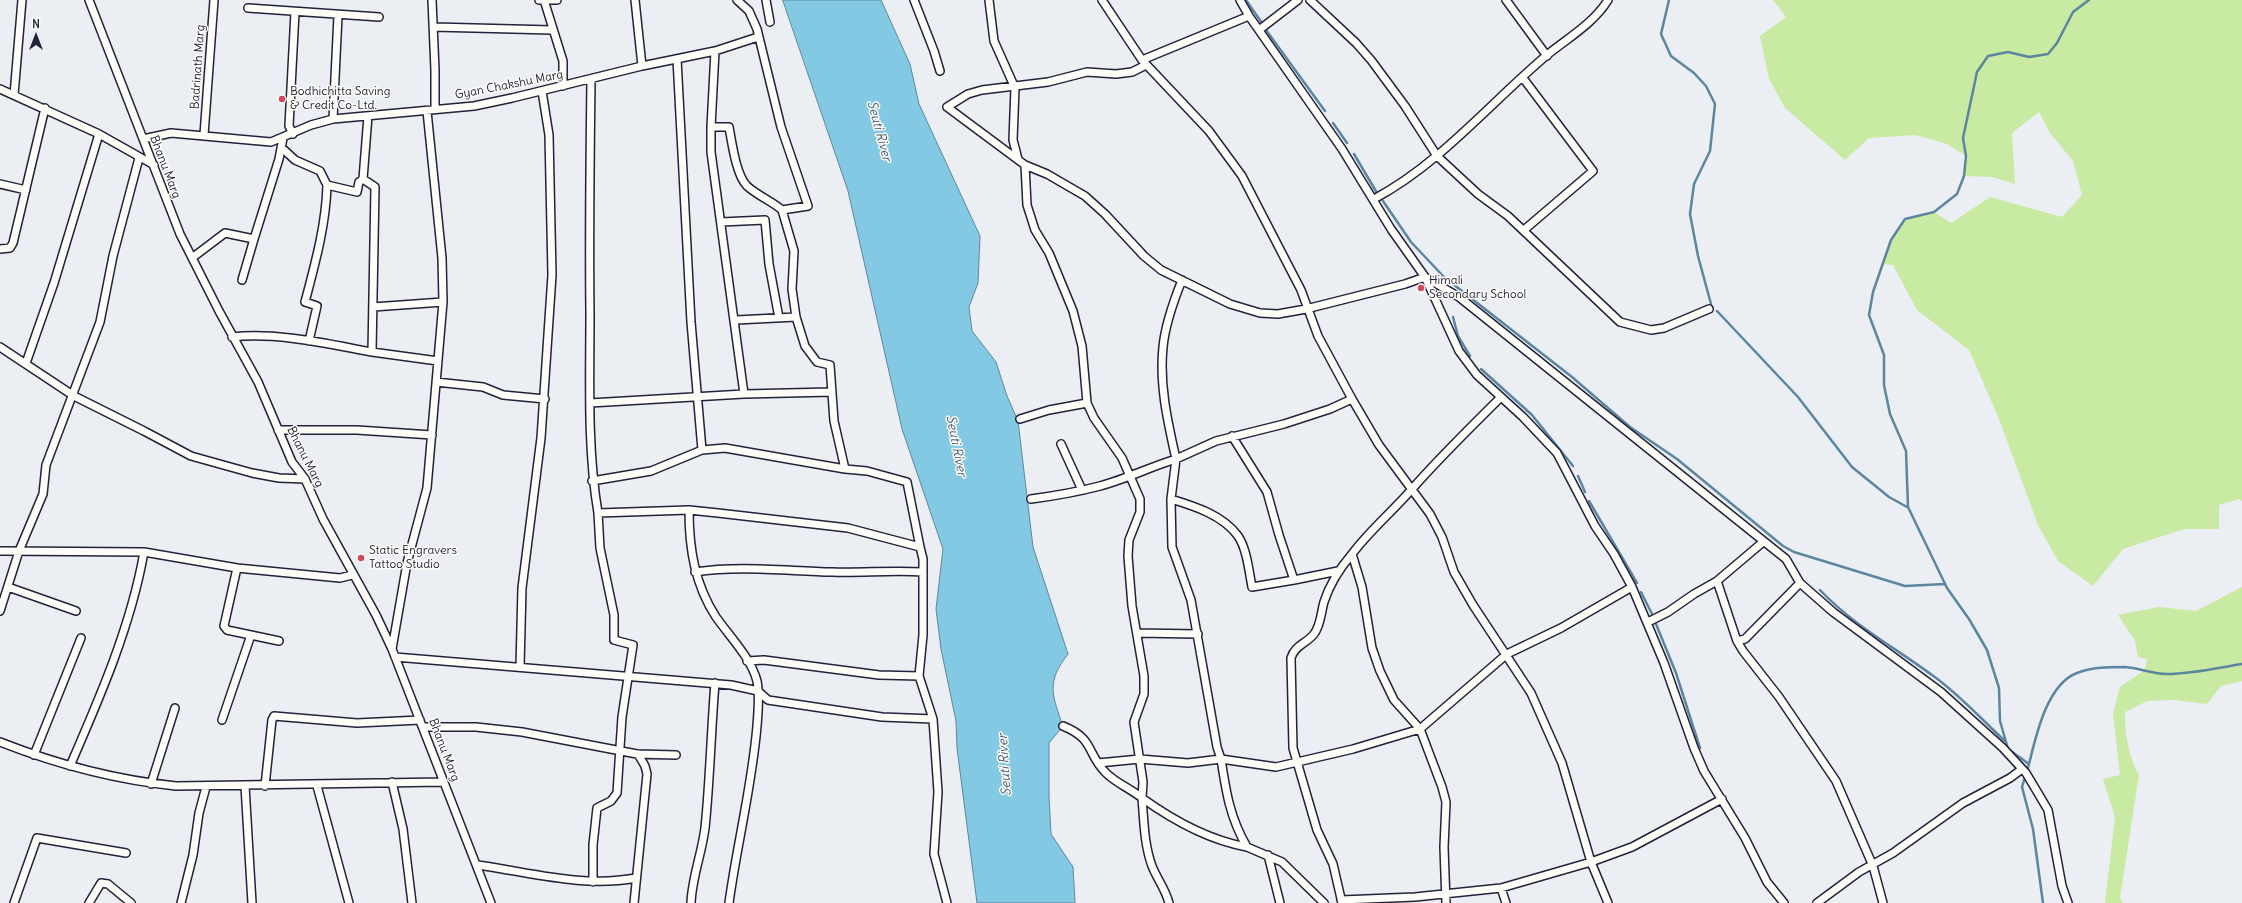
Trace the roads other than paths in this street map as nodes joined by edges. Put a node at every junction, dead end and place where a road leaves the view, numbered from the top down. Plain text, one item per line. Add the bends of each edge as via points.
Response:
1 (22, 0) edge
2 (89, 0) edge
3 (214, 0) edge
4 (432, 0) edge
5 (543, 0) edge
6 (557, 0) edge
7 (635, 0) edge
8 (737, 0) edge
9 (766, 0) edge
10 (914, 0) edge
11 (989, 0) edge
12 (1102, 0) edge
13 (1240, 0) edge
14 (1298, 0) edge
15 (1310, 0) edge
16 (1506, 0) edge
17 (1608, 0) edge
18 (248, 8) dead end
19 (295, 12) junction
20 (338, 16) junction
21 (1249, 16) junction
22 (379, 17) dead end
23 (770, 22) dead end
24 (434, 27) junction
25 (552, 30) junction
26 (1259, 30) junction
27 (758, 36) junction
28 (715, 51) junction
29 (1547, 56) junction
30 (677, 59) junction
31 (1144, 63) junction
32 (642, 66) junction
33 (940, 71) dead end
34 (1523, 78) junction
35 (592, 80) junction
36 (562, 86) junction
37 (1015, 88) junction
38 (0, 90) edge
39 (542, 91) junction
40 (14, 95) junction
41 (44, 108) junction
42 (434, 109) junction
43 (427, 110) junction
44 (368, 116) junction
45 (333, 119) junction
46 (711, 127) junction
47 (99, 134) junction
48 (293, 134) junction
49 (204, 135) junction
50 (282, 138) junction
51 (143, 139) junction
52 (282, 148) junction
53 (1437, 156) junction
54 (139, 158) junction
55 (1022, 163) junction
56 (154, 165) junction
57 (363, 180) junction
58 (0, 184) edge
59 (327, 185) junction
60 (26, 190) junction
61 (1374, 199) junction
62 (782, 210) junction
63 (721, 222) junction
64 (1524, 230) junction
65 (254, 239) junction
66 (0, 249) edge
67 (192, 258) junction
68 (1425, 277) junction
69 (242, 280) dead end
70 (1182, 280) junction
71 (443, 302) junction
72 (373, 307) junction
73 (1306, 309) junction
74 (1709, 309) dead end
75 (796, 317) junction
76 (779, 318) junction
77 (736, 320) junction
78 (232, 337) junction
79 (309, 341) junction
80 (0, 347) edge
81 (372, 352) junction
82 (438, 361) junction
83 (26, 364) junction
84 (436, 382) junction
85 (831, 392) junction
86 (744, 394) junction
87 (74, 396) junction
88 (698, 397) junction
89 (1502, 397) junction
90 (545, 399) junction
91 (1352, 399) junction
92 (590, 403) junction
93 (1087, 403) junction
94 (1020, 419) dead end
95 (278, 430) junction
96 (432, 435) junction
97 (1232, 436) junction
98 (1061, 444) dead end
99 (702, 450) junction
100 (1176, 459) junction
101 (845, 469) junction
102 (1131, 476) junction
103 (305, 479) junction
104 (592, 481) junction
105 (1082, 490) junction
106 (1412, 490) junction
107 (1031, 499) dead end
108 (1171, 499) junction
109 (689, 510) junction
110 (598, 513) junction
111 (1763, 542) junction
112 (920, 547) junction
113 (0, 551) edge
114 (19, 551) junction
115 (144, 552) junction
116 (1352, 554) junction
117 (237, 568) junction
118 (1338, 571) junction
119 (695, 572) junction
120 (923, 572) junction
121 (352, 575) junction
122 (1294, 580) junction
123 (1717, 581) junction
124 (1800, 582) junction
125 (8, 587) junction
126 (1632, 587) junction
127 (76, 610) dead end
128 (0, 611) edge
129 (1648, 622) junction
130 (1137, 633) junction
131 (1198, 634) junction
132 (251, 635) junction
133 (81, 638) dead end
134 (279, 641) dead end
135 (1737, 641) junction
136 (392, 649) junction
137 (1506, 654) junction
138 (395, 657) junction
139 (747, 661) junction
140 (520, 667) junction
141 (919, 676) junction
142 (627, 678) junction
143 (714, 683) junction
144 (758, 691) junction
145 (175, 708) dead end
146 (933, 719) junction
147 (222, 720) dead end
148 (420, 720) junction
149 (1063, 726) dead end
150 (423, 727) junction
151 (1420, 729) junction
152 (0, 742) edge
153 (621, 752) junction
154 (638, 754) junction
155 (34, 755) junction
156 (676, 755) dead end
157 (1140, 759) junction
158 (1221, 759) junction
159 (1098, 763) junction
160 (1297, 763) junction
161 (70, 766) junction
162 (2022, 769) junction
163 (392, 782) junction
164 (444, 782) junction
165 (151, 784) junction
166 (245, 786) junction
167 (265, 786) junction
168 (317, 786) junction
169 (206, 787) junction
170 (1142, 798) junction
171 (1722, 799) junction
172 (1247, 847) junction
173 (126, 853) dead end
174 (1268, 855) junction
175 (1591, 862) junction
176 (477, 865) junction
177 (1873, 866) junction
178 (636, 878) junction
179 (593, 882) junction
180 (1501, 888) junction
181 (1446, 894) junction
182 (1342, 902) edge
183 (14, 903) edge
184 (89, 903) edge
185 (131, 903) edge
186 (181, 903) edge
187 (252, 903) edge
188 (349, 903) edge
189 (412, 903) edge
190 (491, 903) edge
191 (634, 903) edge
192 (691, 903) edge
193 (729, 903) edge
194 (947, 903) edge
195 (1168, 903) edge
196 (1280, 903) edge
197 (1324, 903) edge
198 (1446, 903) edge
199 (1506, 903) edge
200 (1608, 903) edge
201 (1784, 903) edge
202 (1817, 903) edge
203 (1883, 903) edge
204 (2068, 903) edge

1 - 40 street
2 - 51 street, Bhanu Marg
3 - 49 street, Badrinath Marg
4 - 24 street
5 - 6 street
5 - 25 street
7 - 32 street
8 - 27 street via 749,12
9 - 23 street
10 - 33 street
11 - 37 street via 994,41
12 - 31 street
13 - 21 street
14 - 26 street
15 - 53 street via 1371,60
16 - 29 street
17 - 29 street via 1584,27
18 - 19 street
19 - 20 street
19 - 48 street via 289,126
20 - 22 street
20 - 45 street
21 - 26 street
21 - 31 street
24 - 25 street
24 - 42 street
25 - 36 street via 562,61
26 - 61 street
27 - 28 street, Gyan Chakshu Marg
27 - 62 street via 781,127 808,206
28 - 30 street, Gyan Chakshu Marg
28 - 46 street
29 - 34 street
30 - 32 street, Gyan Chakshu Marg
30 - 88 street via 691,322
31 - 37 street via 1132,72 1087,72
31 - 73 street via 1209,131 1242,176 1301,290
32 - 35 street, Gyan Chakshu Marg
34 - 53 street
34 - 64 street via 1592,171
35 - 36 street, Gyan Chakshu Marg
35 - 92 street via 589,219
36 - 39 street, Gyan Chakshu Marg
37 - 55 street via 1013,140
37 - 55 street via 982,90 968,94 947,107
38 - 40 street
39 - 42 street, Gyan Chakshu Marg via 474,106
39 - 90 street via 548,135 552,275
40 - 41 street
41 - 47 street
41 - 60 street
42 - 43 street, Gyan Chakshu Marg
43 - 44 street, Gyan Chakshu Marg
43 - 71 street via 442,258
44 - 45 street, Gyan Chakshu Marg
44 - 57 street
45 - 48 street, Gyan Chakshu Marg via 311,125
46 - 62 street via 729,127 741,178
46 - 63 street via 711,152
47 - 54 street
47 - 83 street via 54,283
48 - 50 street, Gyan Chakshu Marg
49 - 50 street, Gyan Chakshu Marg via 271,142
49 - 51 street, Gyan Chakshu Marg via 171,134
50 - 52 street
51 - 56 street, Bhanu Marg
52 - 59 street via 295,160 320,171
52 - 65 street
53 - 61 street
53 - 64 street via 1478,194
54 - 56 street
54 - 87 street via 114,256 105,307
55 - 70 street via 1085,196 1144,256 1162,270
55 - 93 street via 1027,205 1035,230 1049,253 1073,311 1082,346
56 - 67 street, Bhanu Marg via 177,227
57 - 59 street via 359,182 357,192
57 - 72 street via 375,187
58 - 60 street
59 - 79 street via 327,201 317,257 305,302 317,306
60 - 66 street via 13,243 10,248
61 - 68 street via 1391,229
62 - 75 street via 794,252 792,289
63 - 76 street via 765,220 769,264
63 - 77 street
64 - 74 street via 1620,322 1651,330 1664,328
65 - 67 street via 225,233
65 - 69 street
67 - 78 street, Bhanu Marg
68 - 73 street
68 - 89 street via 1459,351 1478,375
68 - 111 street via 1459,298
70 - 73 street via 1230,304 1260,313 1278,314
70 - 100 street via 1163,346 1161,370 1164,400
71 - 72 street
71 - 82 street
72 - 81 street
73 - 91 street
75 - 76 street
75 - 85 street via 805,346 817,362 830,365
76 - 77 street
77 - 86 street
78 - 79 street via 245,335
78 - 95 street, Bhanu Marg via 258,382
79 - 81 street
80 - 83 street
81 - 82 street
82 - 84 street
83 - 87 street
84 - 90 street via 483,387 503,395
84 - 96 street
85 - 86 street
85 - 101 street via 839,448
86 - 88 street
87 - 103 street via 191,456 252,474
87 - 114 street via 46,465 43,494
88 - 92 street
88 - 99 street
89 - 106 street via 1426,472
89 - 126 street via 1557,453 1595,526
90 - 140 street via 522,588
91 - 97 street via 1284,424
91 - 106 street via 1379,446
92 - 104 street
93 - 94 street via 1049,410
93 - 102 street
95 - 96 street via 357,430
95 - 103 street, Bhanu Marg via 292,462
96 - 136 street via 428,488 407,562
97 - 100 street
97 - 122 street via 1267,492 1278,535
98 - 105 street
99 - 101 street via 741,450
99 - 104 street via 651,471
100 - 102 street via 1146,468
100 - 108 street
101 - 112 street via 867,470 907,482
102 - 105 street
102 - 130 street via 1140,499 1140,512 1129,540 1128,556
103 - 121 street, Bhanu Marg via 322,519
104 - 110 street
105 - 107 street
106 - 116 street via 1366,536
106 - 137 street via 1430,514 1442,537 1454,572
108 - 122 street via 1200,508 1238,536 1252,587
108 - 131 street via 1172,547 1191,600
109 - 110 street
109 - 112 street via 848,528
109 - 119 street via 689,542
110 - 142 street via 600,548 614,615 614,640 634,645
111 - 123 street
111 - 124 street via 1786,559
112 - 120 street
113 - 114 street
114 - 115 street
114 - 125 street
115 - 117 street
115 - 161 street via 135,596 113,660
116 - 118 street
116 - 151 street via 1362,587 1372,648 1380,671 1394,700
117 - 121 street via 340,578
117 - 132 street via 224,626 227,630
118 - 122 street
118 - 160 street via 1324,602 1314,634 1294,650 1291,658 1292,722
119 - 120 street via 710,569
119 - 139 street via 708,604
120 - 141 street via 923,635
121 - 136 street, Bhanu Marg via 376,615
123 - 129 street
123 - 135 street
124 - 135 street via 1744,638
124 - 162 street via 1833,612 1941,692 2003,748
125 - 127 street
125 - 128 street
126 - 129 street
126 - 137 street via 1561,628
129 - 171 street via 1694,748 1704,771
130 - 131 street
130 - 157 street via 1144,676 1144,694 1134,722
131 - 158 street
132 - 134 street
132 - 147 street
133 - 155 street
135 - 177 street via 1780,698 1836,781
136 - 138 street, Bhanu Marg
137 - 151 street
137 - 175 street via 1531,692 1560,757
138 - 140 street
138 - 148 street, Bhanu Marg
139 - 141 street via 779,662 879,675
139 - 144 street
140 - 142 street
141 - 146 street
142 - 143 street
142 - 153 street
143 - 144 street
143 - 192 street via 708,802
144 - 146 street via 768,700 882,717
144 - 193 street via 755,748
145 - 165 street
146 - 194 street via 938,792 934,854
148 - 150 street, Bhanu Marg
148 - 167 street via 357,723 274,716
149 - 159 street via 1075,731 1087,741
150 - 153 street via 476,727 522,732
150 - 164 street, Bhanu Marg
151 - 160 street
151 - 181 street via 1446,802
152 - 155 street
153 - 154 street
153 - 179 street via 618,793 611,801 597,808
154 - 156 street
154 - 178 street via 647,774
155 - 161 street
157 - 158 street via 1188,763
157 - 159 street
157 - 170 street
158 - 160 street via 1276,767
158 - 172 street via 1235,828
159 - 170 street via 1107,774
160 - 182 street via 1317,830 1332,864
161 - 165 street
162 - 177 street via 1963,803
162 - 204 street via 2048,810 2062,886
163 - 164 street
163 - 168 street
163 - 189 street via 403,829
164 - 176 street, Bhanu Marg
165 - 169 street
166 - 167 street
166 - 169 street
166 - 187 street
167 - 168 street
168 - 188 street
169 - 186 street
170 - 172 street via 1169,816 1223,843
170 - 195 street via 1145,840 1152,867 1164,887
171 - 175 street via 1644,841
171 - 201 street via 1767,882
172 - 174 street
173 - 183 street via 37,838
174 - 196 street
174 - 197 street via 1282,862
175 - 180 street
175 - 200 street
176 - 179 street
176 - 190 street, Bhanu Marg
177 - 202 street via 1859,872
177 - 203 street
178 - 179 street
178 - 191 street
180 - 181 street
180 - 199 street
181 - 182 street
181 - 198 street
184 - 185 street via 101,883 108,884

